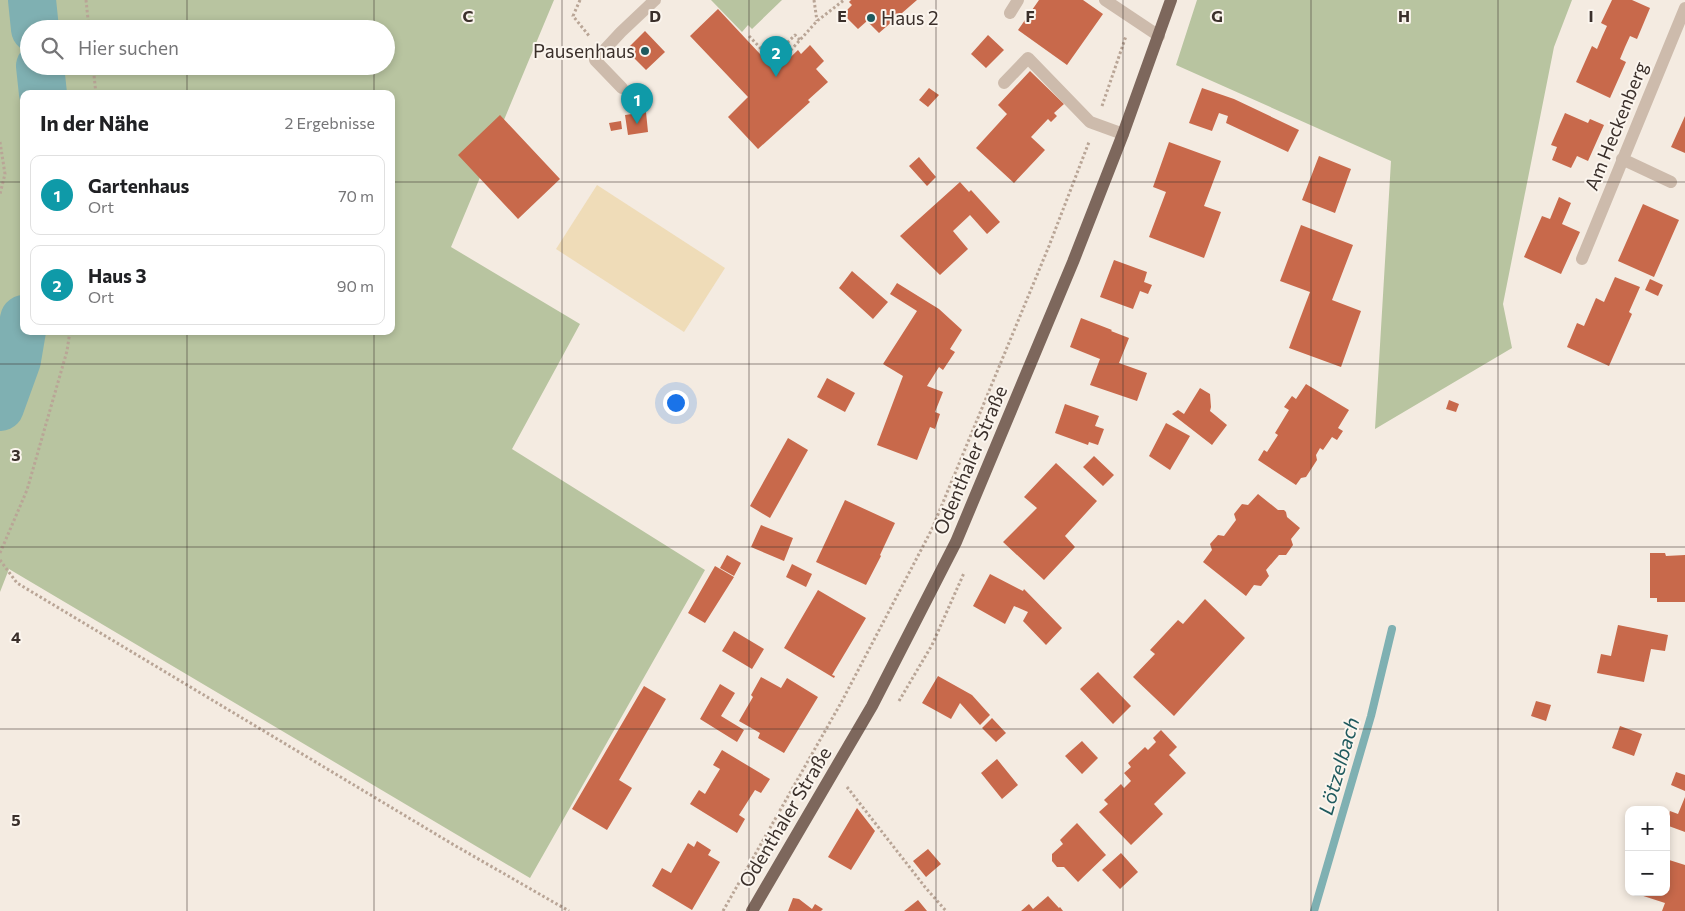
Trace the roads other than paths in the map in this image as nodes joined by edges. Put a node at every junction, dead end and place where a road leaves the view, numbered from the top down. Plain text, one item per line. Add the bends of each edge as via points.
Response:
1 (655, 0) edge
2 (1018, 0) edge
3 (1105, 0) edge
4 (1171, 0) edge
5 (1685, 8) edge
6 (1010, 13) dead end
7 (1159, 36) junction
8 (1004, 83) dead end
9 (622, 88) dead end
10 (1123, 134) junction
11 (1622, 159) junction
12 (1671, 182) dead end
13 (1582, 259) dead end
14 (752, 911) edge

1 - 9 street via 595,60
2 - 6 street
3 - 7 street
4 - 7 main road, Odenthaler Straße
5 - 11 street, Am Heckenberg
7 - 10 main road, Odenthaler Straße
8 - 10 street via 1028,58 1090,122
10 - 14 main road, Odenthaler Straße via 956,542 872,706
11 - 12 street
11 - 13 street, Am Heckenberg

